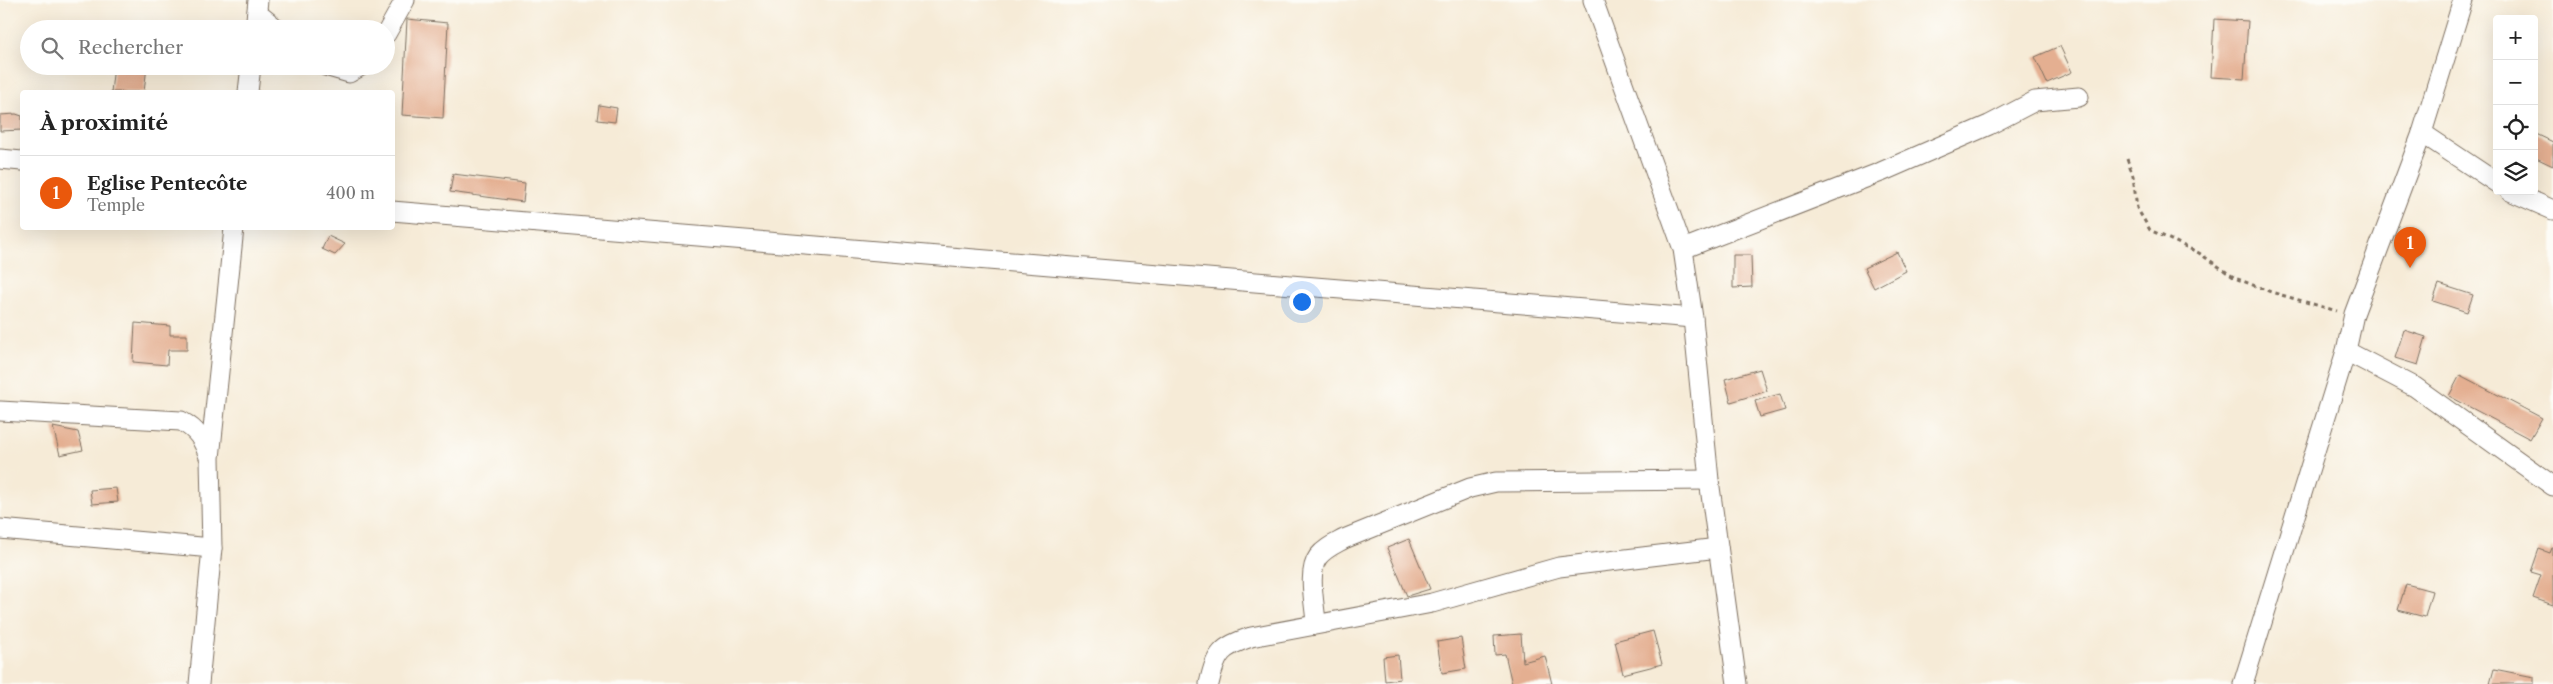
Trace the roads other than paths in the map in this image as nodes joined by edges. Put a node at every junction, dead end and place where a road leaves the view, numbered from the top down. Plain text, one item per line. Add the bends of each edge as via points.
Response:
1 (405, 0) edge
2 (1593, 0) edge
3 (2463, 0) edge
4 (394, 20) edge
5 (250, 75) edge
6 (248, 90) edge
7 (2079, 97) dead end
8 (2422, 133) junction
9 (0, 159) edge
10 (20, 161) edge
11 (2493, 180) edge
12 (2519, 195) edge
13 (2553, 210) edge
14 (395, 211) edge
15 (234, 230) edge
16 (1683, 248) junction
17 (1693, 318) junction
18 (2346, 351) junction
19 (0, 411) edge
20 (210, 458) junction
21 (1709, 480) junction
22 (2553, 486) edge
23 (0, 529) edge
24 (212, 548) junction
25 (1718, 548) junction
26 (1316, 623) junction
27 (199, 684) edge
28 (1209, 684) edge
29 (1737, 684) edge
30 (2243, 684) edge

1 - 4 street
2 - 16 street
3 - 8 street
5 - 6 street
7 - 16 street via 2035,101 1989,125 1881,172
8 - 11 street
8 - 18 street via 2354,314
9 - 10 street
12 - 13 street
14 - 17 street
15 - 20 street
16 - 17 street
17 - 21 street
18 - 22 street via 2414,387
18 - 30 street
19 - 20 street via 181,421 192,426 202,437
20 - 24 street
21 - 25 street
21 - 26 street via 1496,482 1470,488 1326,548 1317,558 1313,573
23 - 24 street
24 - 27 street
25 - 26 street via 1559,567 1432,603
25 - 29 street
26 - 28 street via 1232,643 1215,659

